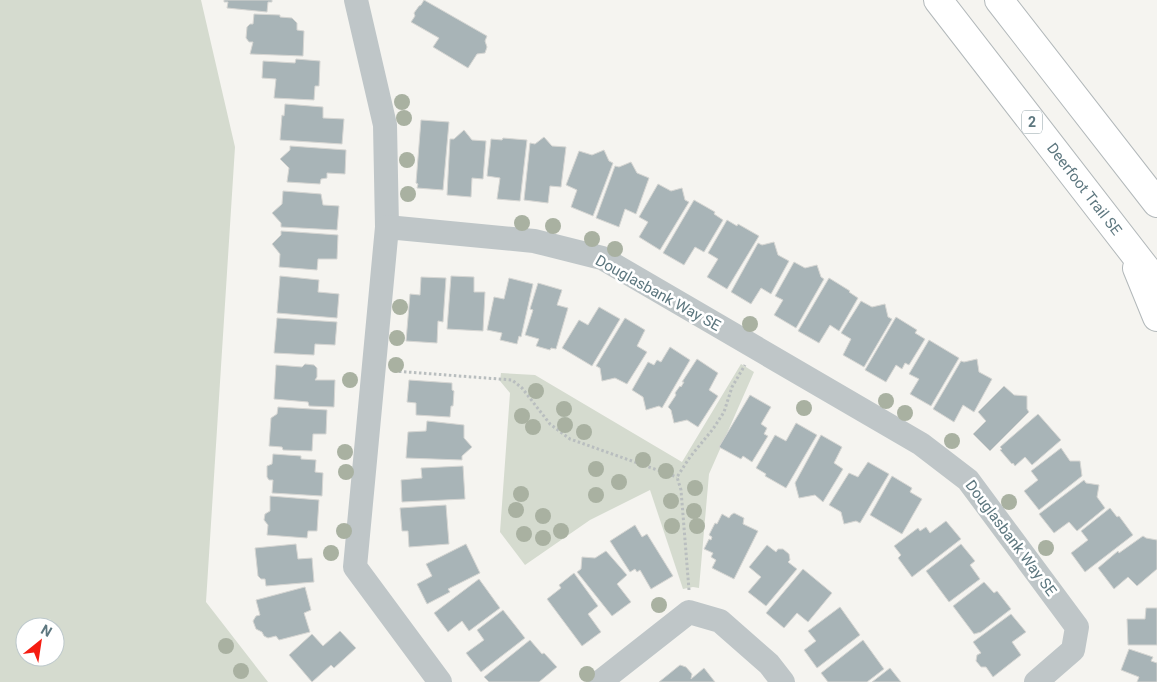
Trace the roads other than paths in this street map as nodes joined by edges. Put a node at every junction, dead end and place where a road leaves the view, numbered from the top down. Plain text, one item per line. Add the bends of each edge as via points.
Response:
1 (356, 0) edge
2 (938, 0) edge
3 (999, 0) edge
4 (1157, 203) edge
5 (387, 227) junction
6 (1127, 243) junction
7 (1157, 283) edge
8 (1157, 317) edge
9 (440, 682) edge
10 (600, 682) edge
11 (783, 682) edge
12 (1036, 682) edge

1 - 5 street via 385,125
2 - 6 highway, Deerfoot Trail SE / 2
3 - 4 highway
5 - 9 street via 356,567
5 - 12 street, Douglasbank Way SE via 534,242 602,258 921,444 968,480 1077,627 1073,650
6 - 7 highway, Deerfoot Trail SE / 2
6 - 8 highway
10 - 11 street via 689,612 720,621 769,664

